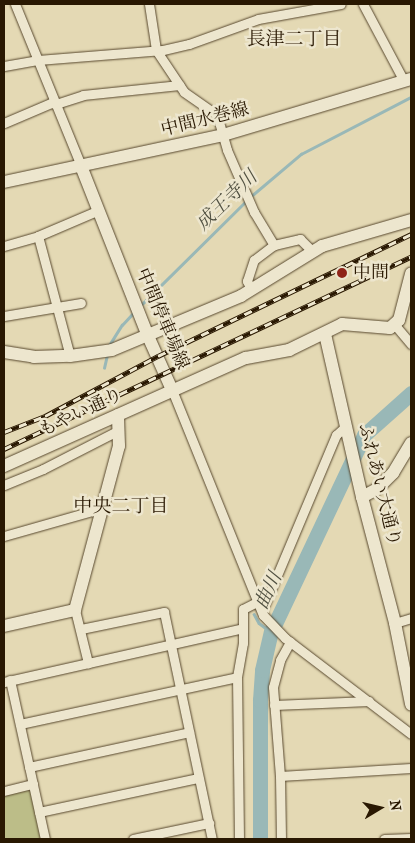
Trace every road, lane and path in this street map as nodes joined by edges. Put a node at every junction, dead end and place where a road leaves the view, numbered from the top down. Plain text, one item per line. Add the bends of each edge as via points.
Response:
1 (15, 4) edge
2 (149, 4) edge
3 (341, 4) edge
4 (363, 4) edge
5 (156, 50) junction
6 (38, 60) junction
7 (4, 66) edge
8 (408, 80) edge
9 (179, 85) junction
10 (56, 104) junction
11 (4, 123) edge
12 (223, 135) junction
13 (81, 166) junction
14 (4, 182) edge
15 (99, 210) junction
16 (411, 220) edge
17 (38, 236) junction
18 (274, 245) junction
19 (4, 246) edge
20 (312, 251) junction
21 (411, 274) edge
22 (251, 289) junction
23 (81, 303) dead end
24 (58, 307) junction
25 (4, 316) edge
26 (395, 325) junction
27 (325, 334) junction
28 (148, 336) junction
29 (411, 344) edge
30 (4, 352) edge
31 (70, 356) junction
32 (172, 390) junction
33 (118, 415) junction
34 (346, 426) junction
35 (119, 430) junction
36 (411, 443) edge
37 (4, 466) edge
38 (4, 485) edge
39 (362, 497) junction
40 (102, 508) junction
41 (4, 536) edge
42 (257, 602) junction
43 (75, 610) junction
44 (262, 613) junction
45 (411, 618) edge
46 (395, 623) junction
47 (4, 626) edge
48 (244, 628) junction
49 (81, 629) junction
50 (287, 640) junction
51 (170, 644) junction
52 (88, 662) junction
53 (237, 676) junction
54 (7, 681) edge
55 (179, 689) junction
56 (369, 701) junction
57 (411, 704) edge
58 (274, 705) junction
59 (20, 724) junction
60 (189, 732) junction
61 (411, 734) edge
62 (29, 767) junction
63 (411, 768) edge
64 (280, 776) junction
65 (198, 778) junction
66 (33, 784) junction
67 (4, 791) edge
68 (39, 812) junction
69 (209, 823) junction
70 (411, 838) edge
71 (45, 839) edge
72 (133, 839) edge
73 (212, 839) edge
74 (239, 839) edge
75 (281, 839) edge
76 (384, 839) edge

1 - 6 street
2 - 5 street
3 - 5 street via 258,19 189,44
4 - 8 street
5 - 6 street
5 - 9 street
6 - 7 street
6 - 10 street
8 - 12 street, 中間水巻線
9 - 10 street via 83,95
9 - 12 street via 217,115
10 - 11 street via 51,103
10 - 13 street
12 - 13 street, 中間水巻線
12 - 18 street via 254,212
13 - 14 street, 中間水巻線
13 - 15 street, 中間停車場線
15 - 17 street
15 - 28 street, 中間停車場線
16 - 20 street
17 - 19 street
17 - 24 street
18 - 20 street via 300,239
18 - 22 street via 254,260 247,281
20 - 22 street
21 - 26 street
22 - 28 street
23 - 24 street
24 - 25 street
24 - 31 street
26 - 27 street, 中間停車場線 via 382,329 342,324
26 - 29 street
27 - 32 street, 中間停車場線 via 289,350 246,358
27 - 34 street, ふれあい大通り
28 - 31 street via 112,350
28 - 32 street, 中間停車場線
30 - 31 street via 34,357
32 - 33 street, もやい通り
32 - 42 street
33 - 35 street
33 - 37 street, もやい通り
34 - 39 street, ふれあい大通り
34 - 44 street via 336,435
35 - 38 street
35 - 40 street via 119,446
36 - 39 street via 393,473 377,489
39 - 46 street, ふれあい大通り
40 - 41 street
40 - 43 street
42 - 44 street
42 - 48 street via 243,608
43 - 47 street
43 - 49 street
44 - 50 street
45 - 46 street
46 - 57 street, ふれあい大通り
48 - 51 street
48 - 53 street
49 - 51 street via 164,612
49 - 52 street
50 - 56 street
50 - 58 street via 276,671
51 - 52 street
51 - 55 street
52 - 54 street
53 - 55 street
53 - 74 street
54 - 59 street
55 - 59 street
55 - 60 street
56 - 58 street
56 - 61 street
58 - 64 street
59 - 62 street
60 - 62 street
60 - 65 street
62 - 66 street
63 - 64 street
64 - 75 street
65 - 68 street
65 - 69 street
66 - 67 street
66 - 68 street
68 - 71 street
69 - 72 street
69 - 73 street
70 - 76 street

